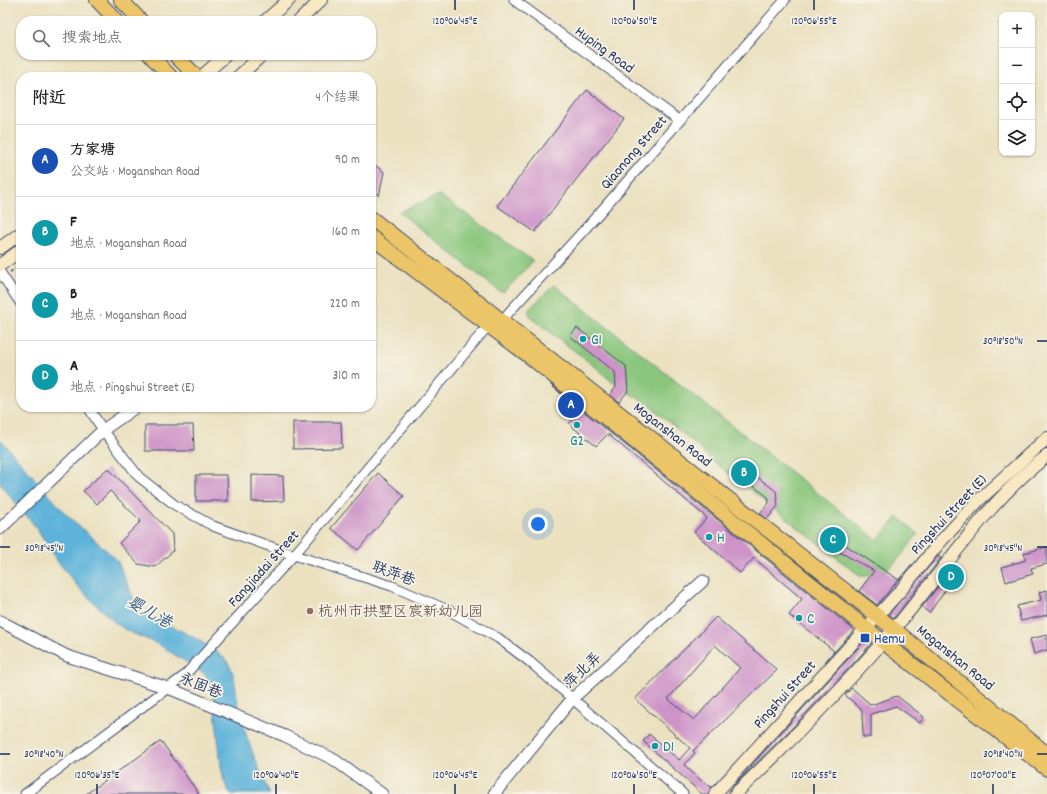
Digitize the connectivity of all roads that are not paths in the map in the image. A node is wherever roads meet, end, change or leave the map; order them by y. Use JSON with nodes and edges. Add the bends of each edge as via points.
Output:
{"nodes":[{"id":1,"x":97,"y":0,"type":"edge"},
{"id":2,"x":121,"y":0,"type":"edge"},
{"id":3,"x":289,"y":0,"type":"edge"},
{"id":4,"x":321,"y":0,"type":"edge"},
{"id":5,"x":514,"y":0,"type":"edge"},
{"id":6,"x":785,"y":0,"type":"edge"},
{"id":7,"x":111,"y":16,"type":"edge"},
{"id":8,"x":136,"y":16,"type":"edge"},
{"id":9,"x":271,"y":16,"type":"edge"},
{"id":10,"x":304,"y":16,"type":"edge"},
{"id":11,"x":155,"y":60,"type":"edge"},
{"id":12,"x":180,"y":60,"type":"edge"},
{"id":13,"x":220,"y":60,"type":"edge"},
{"id":14,"x":257,"y":60,"type":"edge"},
{"id":15,"x":166,"y":72,"type":"edge"},
{"id":16,"x":192,"y":72,"type":"edge"},
{"id":17,"x":207,"y":72,"type":"edge"},
{"id":18,"x":243,"y":72,"type":"edge"},
{"id":19,"x":679,"y":120,"type":"junction"},
{"id":20,"x":376,"y":222,"type":"edge"},
{"id":21,"x":16,"y":237,"type":"edge"},
{"id":22,"x":0,"y":248,"type":"edge"},
{"id":23,"x":378,"y":248,"type":"edge"},
{"id":24,"x":16,"y":254,"type":"edge"},
{"id":25,"x":0,"y":265,"type":"edge"},
{"id":26,"x":0,"y":272,"type":"edge"},
{"id":27,"x":16,"y":296,"type":"edge"},
{"id":28,"x":501,"y":320,"type":"junction"},
{"id":29,"x":488,"y":326,"type":"junction"},
{"id":30,"x":91,"y":412,"type":"edge"},
{"id":31,"x":129,"y":412,"type":"edge"},
{"id":32,"x":103,"y":430,"type":"junction"},
{"id":33,"x":1047,"y":438,"type":"edge"},
{"id":34,"x":1047,"y":456,"type":"edge"},
{"id":35,"x":0,"y":529,"type":"edge"},
{"id":36,"x":294,"y":555,"type":"junction"},
{"id":37,"x":703,"y":581,"type":"dead end"},
{"id":38,"x":877,"y":616,"type":"junction"},
{"id":39,"x":0,"y":621,"type":"edge"},
{"id":40,"x":866,"y":628,"type":"junction"},
{"id":41,"x":894,"y":629,"type":"junction"},
{"id":42,"x":883,"y":642,"type":"junction"},
{"id":43,"x":168,"y":688,"type":"junction"},
{"id":44,"x":573,"y":698,"type":"junction"},
{"id":45,"x":1047,"y":754,"type":"edge"},
{"id":46,"x":1047,"y":769,"type":"edge"},
{"id":47,"x":25,"y":794,"type":"edge"},
{"id":48,"x":382,"y":794,"type":"edge"},
{"id":49,"x":494,"y":794,"type":"edge"},
{"id":50,"x":683,"y":794,"type":"edge"},
{"id":51,"x":715,"y":794,"type":"edge"},
{"id":52,"x":736,"y":794,"type":"edge"}],
"edges":[{"from":1,"to":7,"type":"main road"},
{"from":2,"to":8,"type":"main road"},
{"from":3,"to":9,"type":"main road"},
{"from":4,"to":10,"type":"main road"},
{"from":5,"to":19,"type":"street","name":"Huping Road"},
{"from":6,"to":19,"type":"street","name":"Qiaonong Street"},
{"from":11,"to":15,"type":"main road"},
{"from":12,"to":16,"type":"main road"},
{"from":13,"to":17,"type":"main road"},
{"from":14,"to":18,"type":"main road"},
{"from":19,"to":28,"type":"street","name":"Qiaonong Street","via":[[594,220]]},
{"from":20,"to":28,"type":"main road","name":"Moganshan Road"},
{"from":21,"to":22,"type":"main road"},
{"from":23,"to":29,"type":"main road","name":"Moganshan Road"},
{"from":24,"to":25,"type":"main road"},
{"from":26,"to":27,"type":"street"},
{"from":28,"to":38,"type":"main road","name":"Moganshan Road"},
{"from":29,"to":36,"type":"street","name":"Fangjiadai Street"},
{"from":29,"to":40,"type":"main road","name":"Moganshan Road","via":[[529,356]]},
{"from":30,"to":32,"type":"street","name":"联萍巷"},
{"from":31,"to":32,"type":"street"},
{"from":32,"to":35,"type":"street"},
{"from":32,"to":36,"type":"street","name":"联萍巷","via":[[139,477],[175,505],[213,526]]},
{"from":33,"to":38,"type":"main road","name":"Pingshui Street (E)","via":[[979,500]]},
{"from":34,"to":41,"type":"main road","name":"Pingshui Street (E)","via":[[1007,492],[973,530]]},
{"from":36,"to":43,"type":"street","name":"Fangjiadai Street","via":[[184,676]]},
{"from":36,"to":44,"type":"street","name":"联萍巷","via":[[392,586],[450,611],[498,638]]},
{"from":37,"to":44,"type":"street","name":"萍北弄"},
{"from":38,"to":40,"type":"main road","name":"Pingshui Street"},
{"from":38,"to":41,"type":"main road","name":"Moganshan Road"},
{"from":39,"to":43,"type":"street","name":"永固巷","via":[[67,656]]},
{"from":40,"to":42,"type":"main road","name":"Moganshan Road"},
{"from":40,"to":51,"type":"main road","name":"Pingshui Street"},
{"from":41,"to":42,"type":"main road"},
{"from":41,"to":45,"type":"main road","name":"Moganshan Road"},
{"from":42,"to":46,"type":"main road","name":"Moganshan Road"},
{"from":42,"to":52,"type":"main road","via":[[790,742]]},
{"from":43,"to":47,"type":"street","name":"Fangjiadai Street"},
{"from":43,"to":48,"type":"street","name":"永固巷","via":[[285,736],[333,759]]},
{"from":44,"to":49,"type":"street","name":"萍北弄"},
{"from":44,"to":50,"type":"street","name":"联萍巷"}]}
